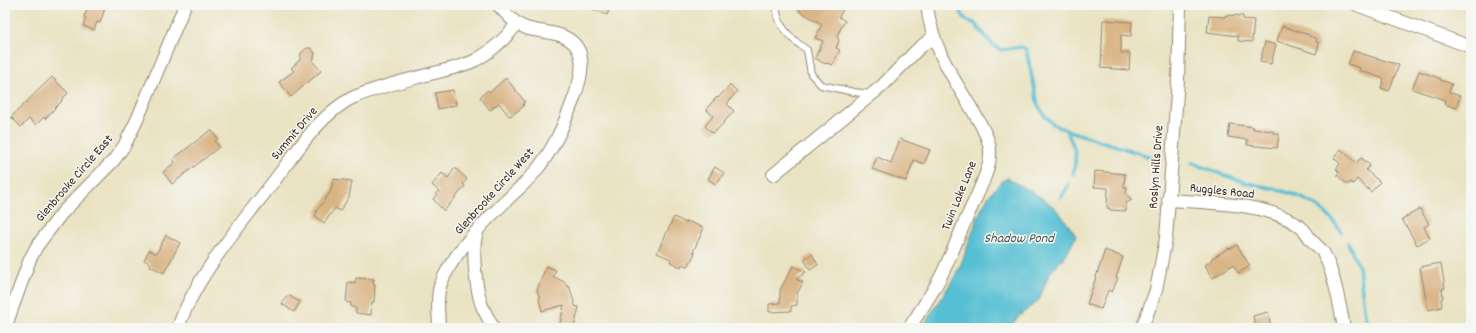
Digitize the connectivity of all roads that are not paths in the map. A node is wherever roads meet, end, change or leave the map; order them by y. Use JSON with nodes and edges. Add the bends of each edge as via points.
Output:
{"nodes":[{"id":1,"x":185,"y":5,"type":"edge"},
{"id":2,"x":498,"y":5,"type":"edge"},
{"id":3,"x":778,"y":5,"type":"edge"},
{"id":4,"x":927,"y":5,"type":"edge"},
{"id":5,"x":1180,"y":5,"type":"edge"},
{"id":6,"x":1357,"y":5,"type":"edge"},
{"id":7,"x":517,"y":24,"type":"junction"},
{"id":8,"x":933,"y":37,"type":"junction"},
{"id":9,"x":1471,"y":46,"type":"edge"},
{"id":10,"x":872,"y":94,"type":"junction"},
{"id":11,"x":773,"y":175,"type":"dead end"},
{"id":12,"x":1168,"y":200,"type":"junction"},
{"id":13,"x":478,"y":230,"type":"junction"},
{"id":14,"x":5,"y":328,"type":"edge"},
{"id":15,"x":178,"y":328,"type":"edge"},
{"id":16,"x":440,"y":328,"type":"edge"},
{"id":17,"x":494,"y":328,"type":"edge"},
{"id":18,"x":909,"y":328,"type":"edge"},
{"id":19,"x":1142,"y":328,"type":"edge"},
{"id":20,"x":1344,"y":328,"type":"edge"}],
"edges":[{"from":1,"to":14,"type":"street","name":"Glenbrooke Circle East","via":[[124,146],[114,160],[62,213],[37,246]]},
{"from":2,"to":7,"type":"street","name":"Glenbrooke Circle West"},
{"from":3,"to":10,"type":"lane","via":[[783,29],[807,50],[811,74],[821,85]]},
{"from":4,"to":8,"type":"street","name":"Twin Lake Lane"},
{"from":5,"to":12,"type":"street","name":"Roslyn Hills Drive","via":[[1178,80]]},
{"from":6,"to":9,"type":"street"},
{"from":7,"to":13,"type":"street","name":"Glenbrooke Circle West","via":[[568,39],[579,52],[581,74],[565,122],[546,159]]},
{"from":7,"to":15,"type":"street","name":"Summit Drive","via":[[507,36],[476,60],[367,92],[350,99],[322,121],[211,264],[190,300]]},
{"from":8,"to":10,"type":"street"},
{"from":8,"to":18,"type":"street","name":"Twin Lake Lane","via":[[949,73],[980,124],[991,156],[976,198],[940,278]]},
{"from":10,"to":11,"type":"street"},
{"from":12,"to":19,"type":"street","name":"Roslyn Hills Drive","via":[[1161,268]]},
{"from":12,"to":20,"type":"street","name":"Ruggles Road","via":[[1240,206],[1285,218],[1304,230],[1322,251],[1328,265],[1338,296]]},
{"from":13,"to":16,"type":"street","name":"Glenbrooke Circle West","via":[[457,255],[440,287]]},
{"from":13,"to":17,"type":"street","via":[[474,240],[478,292],[482,306]]}]}
